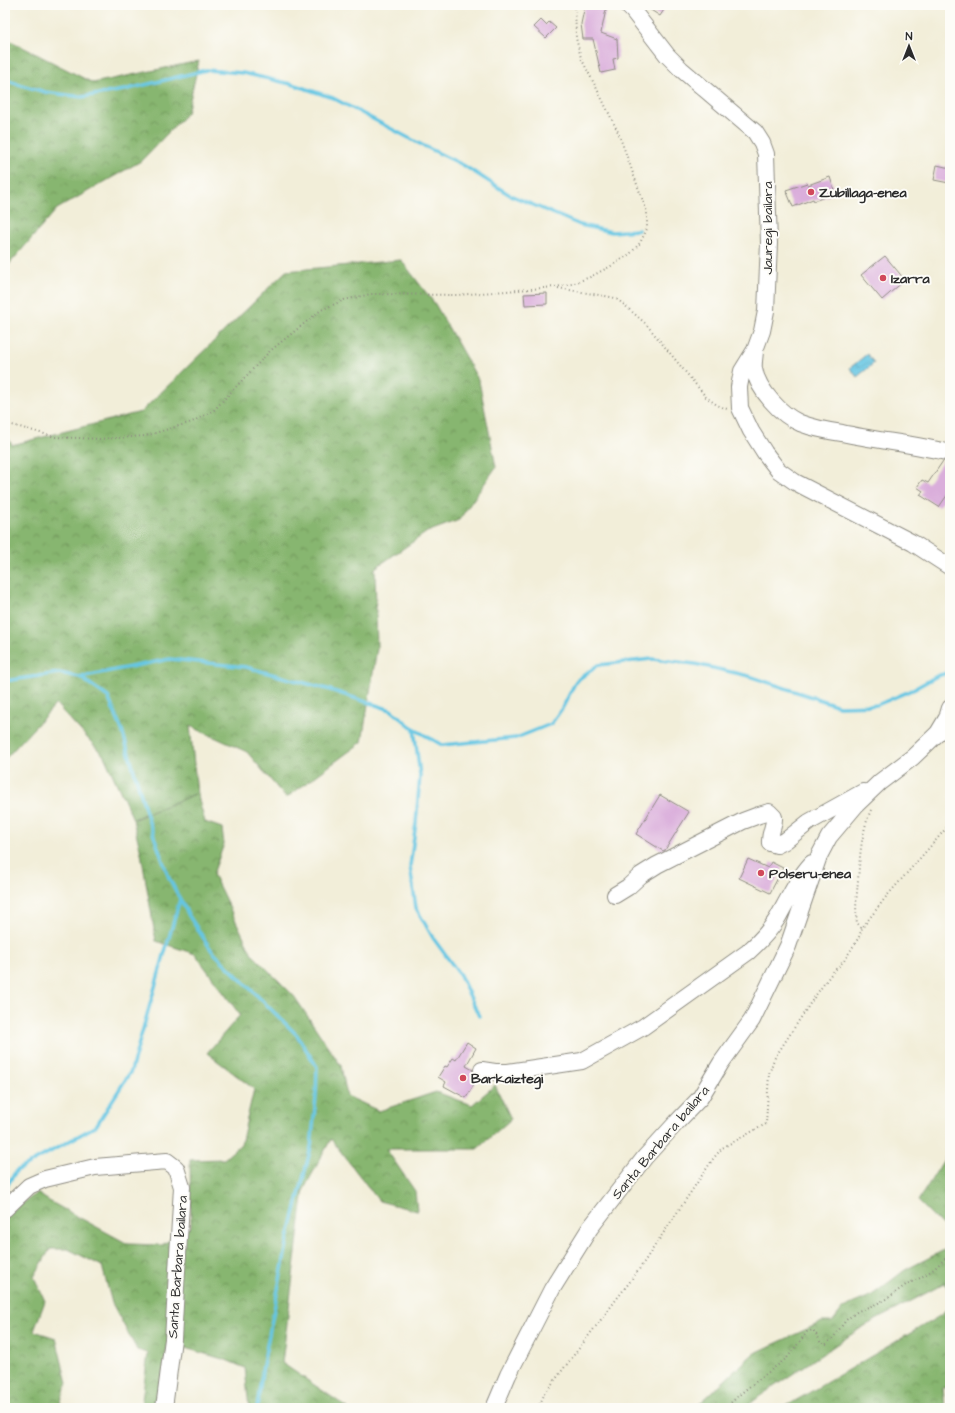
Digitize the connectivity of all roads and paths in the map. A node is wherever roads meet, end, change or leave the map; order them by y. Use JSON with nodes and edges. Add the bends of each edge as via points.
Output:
{"nodes":[{"id":1,"x":575,"y":5,"type":"edge"},
{"id":2,"x":627,"y":5,"type":"edge"},
{"id":3,"x":555,"y":288,"type":"junction"},
{"id":4,"x":755,"y":350,"type":"junction"},
{"id":5,"x":741,"y":411,"type":"junction"},
{"id":6,"x":5,"y":423,"type":"edge"},
{"id":7,"x":950,"y":453,"type":"edge"},
{"id":8,"x":950,"y":567,"type":"edge"},
{"id":9,"x":950,"y":708,"type":"edge"},
{"id":10,"x":880,"y":782,"type":"junction"},
{"id":11,"x":873,"y":805,"type":"dead end"},
{"id":12,"x":950,"y":824,"type":"edge"},
{"id":13,"x":818,"y":856,"type":"junction"},
{"id":14,"x":615,"y":895,"type":"dead end"},
{"id":15,"x":862,"y":928,"type":"junction"},
{"id":16,"x":482,"y":1070,"type":"dead end"},
{"id":17,"x":5,"y":1209,"type":"edge"},
{"id":18,"x":950,"y":1254,"type":"edge"},
{"id":19,"x":164,"y":1408,"type":"edge"},
{"id":20,"x":494,"y":1408,"type":"edge"},
{"id":21,"x":538,"y":1408,"type":"edge"},
{"id":22,"x":725,"y":1408,"type":"edge"}],
"edges":[{"from":1,"to":3,"type":"path","via":[[576,38],[581,58],[618,132],[647,212],[647,229],[640,243],[630,254],[572,284]]},
{"from":2,"to":4,"type":"street","name":"Jauregi bailara","via":[[667,54],[755,132],[762,143],[766,154],[768,229],[766,312]]},
{"from":3,"to":5,"type":"path","via":[[615,298],[646,324],[706,397],[724,408]]},
{"from":3,"to":6,"type":"path","via":[[457,295],[371,294],[344,300],[321,310],[270,350],[214,410],[192,422],[145,436],[101,439],[55,436]]},
{"from":4,"to":5,"type":"street","name":"Jauregi bailara","via":[[742,371],[739,387]]},
{"from":4,"to":7,"type":"street","via":[[754,368],[758,382],[777,407],[799,422],[819,429]]},
{"from":5,"to":8,"type":"street","name":"Jauregi bailara","via":[[751,431],[778,470],[795,482],[913,543]]},
{"from":9,"to":10,"type":"street","name":"Santa Barbara bailara","via":[[938,733]]},
{"from":10,"to":13,"type":"street","name":"Santa Barbara bailara","via":[[829,837]]},
{"from":10,"to":14,"type":"street","via":[[809,822],[777,846],[770,843],[769,835],[774,817],[769,812],[759,814],[657,865]]},
{"from":11,"to":15,"type":"path","via":[[863,831],[861,845],[856,923]]},
{"from":12,"to":15,"type":"path"},
{"from":13,"to":16,"type":"street","via":[[807,868],[762,939],[748,952],[643,1027],[582,1061],[508,1072]]},
{"from":13,"to":20,"type":"street","name":"Santa Barbara bailara","via":[[788,946],[752,1020],[700,1098],[645,1157],[590,1228],[552,1289]]},
{"from":15,"to":21,"type":"path","via":[[844,961],[817,994],[774,1059],[768,1074],[766,1124],[722,1148],[638,1271],[545,1393]]},
{"from":17,"to":19,"type":"street","name":"Santa Barbara bailara","via":[[29,1186],[45,1179],[95,1167],[167,1161],[176,1168],[182,1186],[173,1339]]},
{"from":18,"to":22,"type":"path","via":[[934,1269],[888,1298],[858,1311],[846,1320],[826,1344],[821,1344],[813,1330],[807,1332],[787,1358]]}]}
